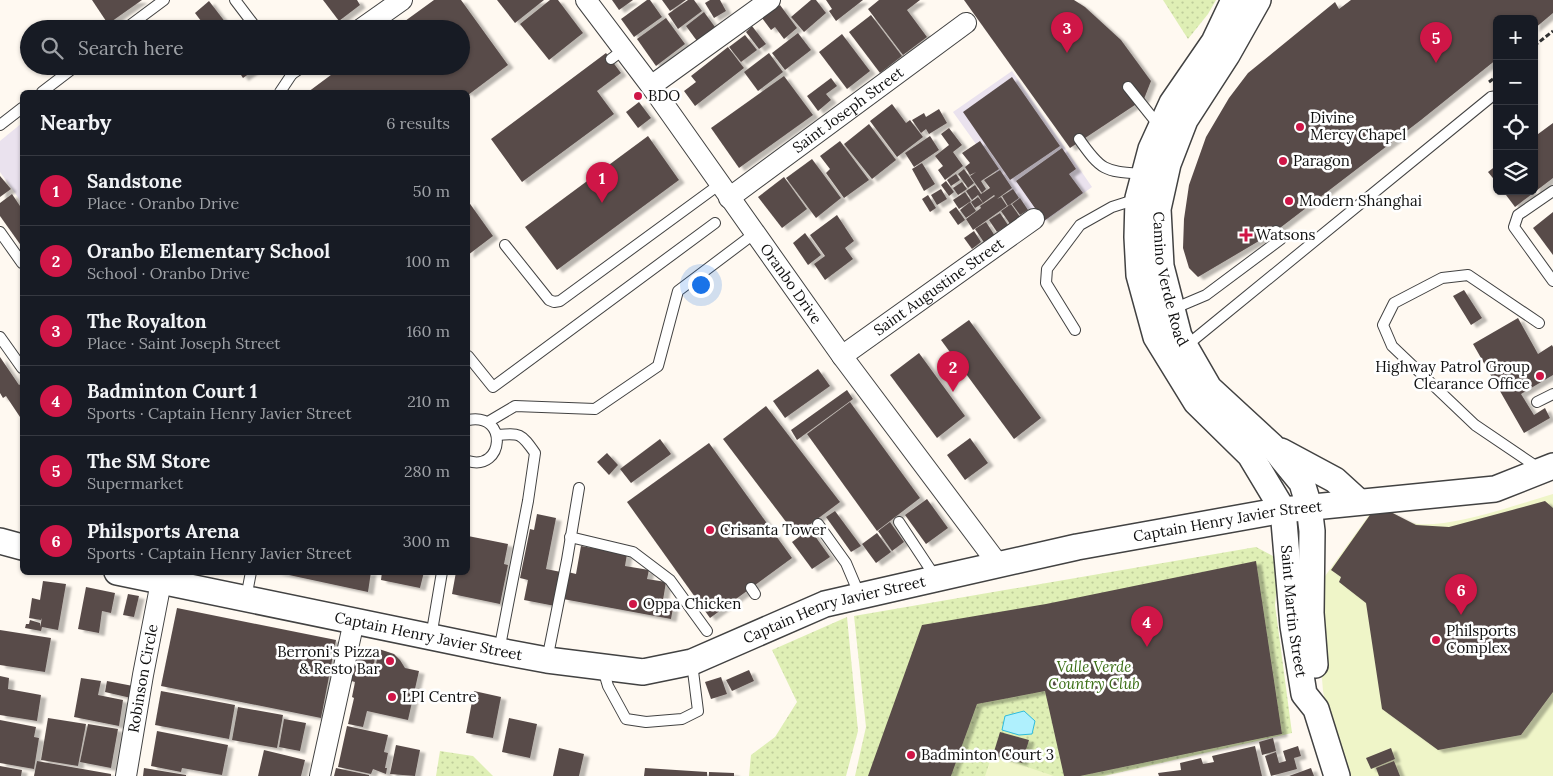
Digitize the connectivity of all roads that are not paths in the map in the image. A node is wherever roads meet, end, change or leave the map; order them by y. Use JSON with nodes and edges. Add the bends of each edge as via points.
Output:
{"nodes":[{"id":1,"x":164,"y":0,"type":"edge"},
{"id":2,"x":235,"y":0,"type":"edge"},
{"id":3,"x":402,"y":0,"type":"edge"},
{"id":4,"x":586,"y":0,"type":"edge"},
{"id":5,"x":770,"y":0,"type":"edge"},
{"id":6,"x":1234,"y":0,"type":"edge"},
{"id":7,"x":1258,"y":0,"type":"edge"},
{"id":8,"x":137,"y":20,"type":"edge"},
{"id":9,"x":250,"y":20,"type":"edge"},
{"id":10,"x":374,"y":20,"type":"edge"},
{"id":11,"x":966,"y":23,"type":"dead end"},
{"id":12,"x":64,"y":75,"type":"edge"},
{"id":13,"x":287,"y":75,"type":"edge"},
{"id":14,"x":651,"y":86,"type":"junction"},
{"id":15,"x":1128,"y":87,"type":"dead end"},
{"id":16,"x":45,"y":90,"type":"edge"},
{"id":17,"x":281,"y":90,"type":"edge"},
{"id":18,"x":1493,"y":97,"type":"edge"},
{"id":19,"x":20,"y":110,"type":"edge"},
{"id":20,"x":0,"y":125,"type":"edge"},
{"id":21,"x":1161,"y":128,"type":"junction"},
{"id":22,"x":1079,"y":139,"type":"dead end"},
{"id":23,"x":1151,"y":190,"type":"junction"},
{"id":24,"x":724,"y":191,"type":"junction"},
{"id":25,"x":1553,"y":191,"type":"edge"},
{"id":26,"x":1034,"y":219,"type":"dead end"},
{"id":27,"x":715,"y":223,"type":"dead end"},
{"id":28,"x":1276,"y":231,"type":"dead end"},
{"id":29,"x":0,"y":232,"type":"edge"},
{"id":30,"x":755,"y":233,"type":"junction"},
{"id":31,"x":505,"y":245,"type":"dead end"},
{"id":32,"x":20,"y":260,"type":"edge"},
{"id":33,"x":1553,"y":281,"type":"edge"},
{"id":34,"x":1162,"y":314,"type":"junction"},
{"id":35,"x":1539,"y":323,"type":"dead end"},
{"id":36,"x":1075,"y":330,"type":"dead end"},
{"id":37,"x":0,"y":337,"type":"edge"},
{"id":38,"x":1185,"y":346,"type":"junction"},
{"id":39,"x":842,"y":356,"type":"junction"},
{"id":40,"x":470,"y":358,"type":"edge"},
{"id":41,"x":20,"y":365,"type":"edge"},
{"id":42,"x":1553,"y":394,"type":"edge"},
{"id":43,"x":1537,"y":402,"type":"dead end"},
{"id":44,"x":470,"y":420,"type":"edge"},
{"id":45,"x":488,"y":422,"type":"junction"},
{"id":46,"x":497,"y":435,"type":"junction"},
{"id":47,"x":1272,"y":446,"type":"junction"},
{"id":48,"x":470,"y":464,"type":"edge"},
{"id":49,"x":1548,"y":469,"type":"edge"},
{"id":50,"x":579,"y":488,"type":"dead end"},
{"id":51,"x":1358,"y":501,"type":"junction"},
{"id":52,"x":1309,"y":506,"type":"junction"},
{"id":53,"x":1283,"y":510,"type":"junction"},
{"id":54,"x":899,"y":522,"type":"dead end"},
{"id":55,"x":818,"y":524,"type":"dead end"},
{"id":56,"x":570,"y":537,"type":"junction"},
{"id":57,"x":0,"y":541,"type":"edge"},
{"id":58,"x":20,"y":547,"type":"edge"},
{"id":59,"x":998,"y":564,"type":"junction"},
{"id":60,"x":131,"y":575,"type":"edge"},
{"id":61,"x":251,"y":575,"type":"edge"},
{"id":62,"x":441,"y":575,"type":"edge"},
{"id":63,"x":936,"y":578,"type":"junction"},
{"id":64,"x":161,"y":582,"type":"junction"},
{"id":65,"x":860,"y":596,"type":"junction"},
{"id":66,"x":246,"y":599,"type":"junction"},
{"id":67,"x":354,"y":620,"type":"junction"},
{"id":68,"x":707,"y":630,"type":"dead end"},
{"id":69,"x":431,"y":637,"type":"junction"},
{"id":70,"x":498,"y":651,"type":"junction"},
{"id":71,"x":547,"y":660,"type":"junction"},
{"id":72,"x":692,"y":662,"type":"junction"},
{"id":73,"x":602,"y":668,"type":"junction"},
{"id":74,"x":1316,"y":709,"type":"junction"},
{"id":75,"x":126,"y":776,"type":"edge"},
{"id":76,"x":320,"y":776,"type":"edge"},
{"id":77,"x":1337,"y":776,"type":"edge"}],
"edges":[{"from":1,"to":8,"type":"lane"},
{"from":2,"to":9,"type":"lane"},
{"from":3,"to":10,"type":"street"},
{"from":4,"to":14,"type":"street","name":"Oranbo Drive","via":[[617,55]]},
{"from":5,"to":14,"type":"street"},
{"from":6,"to":21,"type":"street","name":"Camino Verde Road","via":[[1214,42],[1172,103]]},
{"from":7,"to":23,"type":"street","name":"Camino Verde Road","via":[[1186,120],[1168,164]]},
{"from":11,"to":24,"type":"street","name":"Saint Joseph Street"},
{"from":12,"to":16,"type":"lane"},
{"from":13,"to":17,"type":"lane"},
{"from":14,"to":24,"type":"street","name":"Oranbo Drive"},
{"from":15,"to":21,"type":"lane"},
{"from":18,"to":38,"type":"lane"},
{"from":19,"to":20,"type":"lane"},
{"from":21,"to":23,"type":"street","name":"Camino Verde Road","via":[[1151,150]]},
{"from":22,"to":23,"type":"lane","via":[[1096,162]]},
{"from":23,"to":34,"type":"street","name":"Camino Verde Road","via":[[1158,209]]},
{"from":23,"to":36,"type":"lane","via":[[1080,226],[1047,269],[1046,283]]},
{"from":24,"to":30,"type":"street","name":"Oranbo Drive"},
{"from":24,"to":31,"type":"lane","via":[[560,301],[549,300]]},
{"from":25,"to":33,"type":"lane","via":[[1518,215],[1514,227]]},
{"from":26,"to":39,"type":"street","name":"Saint Augustine Street"},
{"from":27,"to":40,"type":"lane","via":[[493,387]]},
{"from":28,"to":34,"type":"lane","via":[[1281,239],[1206,295]]},
{"from":29,"to":32,"type":"lane"},
{"from":30,"to":39,"type":"street","name":"Oranbo Drive"},
{"from":30,"to":45,"type":"lane","via":[[678,291],[658,366],[594,409],[515,406]]},
{"from":34,"to":38,"type":"street","name":"Camino Verde Road"},
{"from":34,"to":53,"type":"street","name":"Camino Verde Road","via":[[1156,337],[1196,402],[1250,455]]},
{"from":35,"to":49,"type":"lane","via":[[1468,275],[1442,278],[1394,303],[1383,324],[1392,346],[1475,425]]},
{"from":37,"to":41,"type":"lane"},
{"from":38,"to":47,"type":"street","name":"Camino Verde Road","via":[[1209,388]]},
{"from":39,"to":59,"type":"street","name":"Oranbo Drive"},
{"from":42,"to":43,"type":"lane"},
{"from":44,"to":45,"type":"lane"},
{"from":45,"to":46,"type":"lane"},
{"from":46,"to":48,"type":"lane","via":[[498,442],[491,456],[485,461]]},
{"from":46,"to":70,"type":"lane","via":[[515,434],[525,438],[535,452]]},
{"from":47,"to":51,"type":"street","via":[[1335,480]]},
{"from":47,"to":52,"type":"street","name":"Camino Verde Road","via":[[1302,483]]},
{"from":49,"to":51,"type":"street","name":"Captain Henry Javier Street","via":[[1495,489]]},
{"from":50,"to":56,"type":"lane"},
{"from":51,"to":52,"type":"street","name":"Captain Henry Javier Street"},
{"from":52,"to":53,"type":"street","name":"Captain Henry Javier Street"},
{"from":52,"to":74,"type":"street","name":"Saint Martin Street","via":[[1312,639],[1320,693]]},
{"from":53,"to":59,"type":"street","name":"Captain Henry Javier Street"},
{"from":53,"to":74,"type":"street","name":"Saint Martin Street","via":[[1293,626],[1304,694]]},
{"from":54,"to":63,"type":"lane"},
{"from":55,"to":65,"type":"lane","via":[[846,563]]},
{"from":56,"to":68,"type":"lane","via":[[633,552],[670,580]]},
{"from":56,"to":71,"type":"lane"},
{"from":57,"to":58,"type":"street"},
{"from":59,"to":63,"type":"street","name":"Captain Henry Javier Street"},
{"from":60,"to":64,"type":"street","name":"Captain Henry Javier Street"},
{"from":61,"to":66,"type":"lane"},
{"from":62,"to":69,"type":"lane"},
{"from":63,"to":65,"type":"street","name":"Captain Henry Javier Street"},
{"from":64,"to":66,"type":"street","name":"Captain Henry Javier Street"},
{"from":64,"to":75,"type":"street","name":"Robinson Circle"},
{"from":65,"to":72,"type":"street","name":"Captain Henry Javier Street","via":[[824,604]]},
{"from":66,"to":67,"type":"street","name":"Captain Henry Javier Street"},
{"from":67,"to":69,"type":"street","name":"Captain Henry Javier Street"},
{"from":67,"to":76,"type":"street"},
{"from":69,"to":70,"type":"street","name":"Captain Henry Javier Street"},
{"from":70,"to":71,"type":"street","name":"Captain Henry Javier Street"},
{"from":71,"to":73,"type":"street","name":"Captain Henry Javier Street"},
{"from":72,"to":73,"type":"street","name":"Captain Henry Javier Street","via":[[643,672]]},
{"from":72,"to":73,"type":"lane","via":[[698,711],[682,718],[646,722],[626,719]]},
{"from":74,"to":77,"type":"street","name":"Saint Martin Street"}]}
